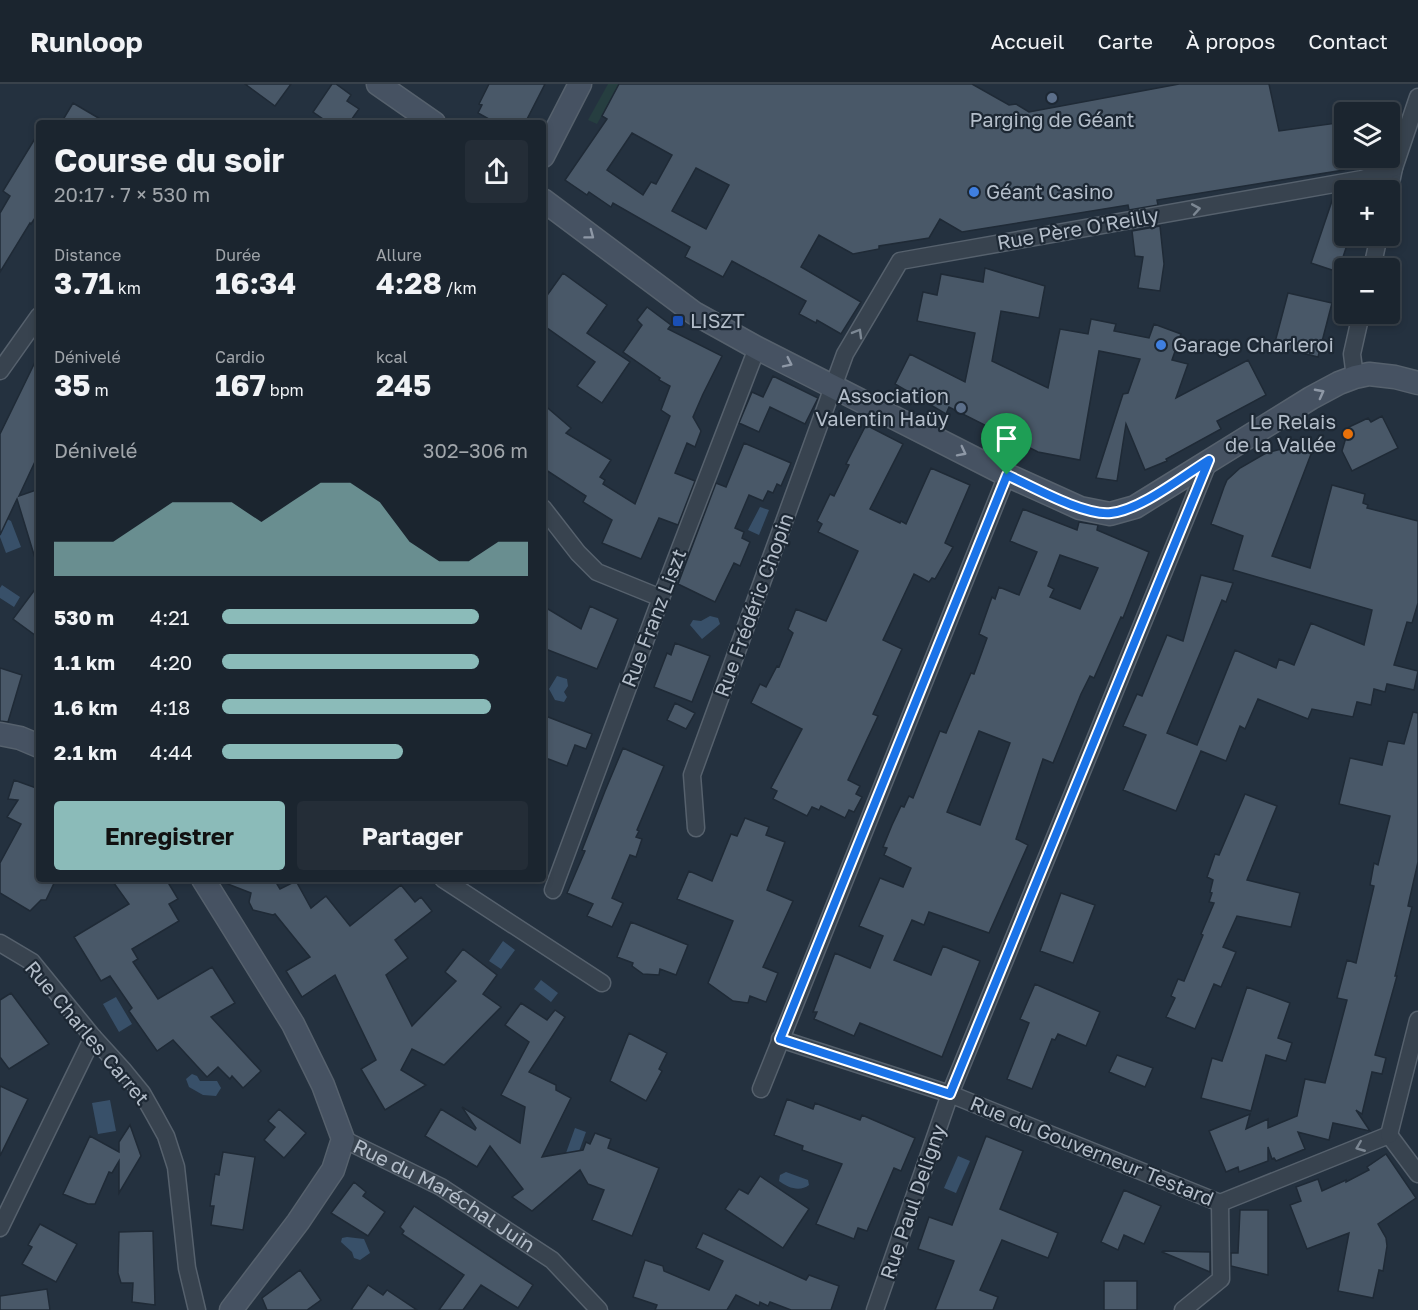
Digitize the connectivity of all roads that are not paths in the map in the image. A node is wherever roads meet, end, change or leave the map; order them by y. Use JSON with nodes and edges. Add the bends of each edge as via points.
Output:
{"nodes":[{"id":1,"x":378,"y":84,"type":"edge"},
{"id":2,"x":580,"y":84,"type":"edge"},
{"id":3,"x":1418,"y":97,"type":"edge"},
{"id":4,"x":430,"y":120,"type":"edge"},
{"id":5,"x":546,"y":150,"type":"edge"},
{"id":6,"x":1400,"y":150,"type":"edge"},
{"id":7,"x":1394,"y":168,"type":"joint"},
{"id":8,"x":1392,"y":180,"type":"edge"},
{"id":9,"x":546,"y":202,"type":"edge"},
{"id":10,"x":36,"y":320,"type":"edge"},
{"id":11,"x":1359,"y":324,"type":"edge"},
{"id":12,"x":757,"y":348,"type":"junction"},
{"id":13,"x":0,"y":370,"type":"edge"},
{"id":14,"x":1355,"y":377,"type":"junction"},
{"id":15,"x":1418,"y":383,"type":"edge"},
{"id":16,"x":833,"y":386,"type":"junction"},
{"id":17,"x":1209,"y":460,"type":"junction"},
{"id":18,"x":1007,"y":475,"type":"junction"},
{"id":19,"x":546,"y":512,"type":"edge"},
{"id":20,"x":661,"y":598,"type":"junction"},
{"id":21,"x":0,"y":734,"type":"edge"},
{"id":22,"x":36,"y":745,"type":"edge"},
{"id":23,"x":696,"y":828,"type":"dead end"},
{"id":24,"x":205,"y":882,"type":"edge"},
{"id":25,"x":449,"y":882,"type":"edge"},
{"id":26,"x":553,"y":890,"type":"dead end"},
{"id":27,"x":0,"y":943,"type":"edge"},
{"id":28,"x":602,"y":982,"type":"dead end"},
{"id":29,"x":1418,"y":1020,"type":"edge"},
{"id":30,"x":93,"y":1037,"type":"junction"},
{"id":31,"x":780,"y":1039,"type":"junction"},
{"id":32,"x":761,"y":1089,"type":"dead end"},
{"id":33,"x":950,"y":1094,"type":"junction"},
{"id":34,"x":1389,"y":1135,"type":"junction"},
{"id":35,"x":343,"y":1138,"type":"junction"},
{"id":36,"x":1418,"y":1174,"type":"edge"},
{"id":37,"x":1220,"y":1203,"type":"junction"},
{"id":38,"x":0,"y":1228,"type":"edge"},
{"id":39,"x":197,"y":1310,"type":"edge"},
{"id":40,"x":231,"y":1310,"type":"edge"},
{"id":41,"x":599,"y":1310,"type":"edge"},
{"id":42,"x":875,"y":1310,"type":"edge"},
{"id":43,"x":1184,"y":1310,"type":"edge"}],
"edges":[{"from":1,"to":4,"type":"street"},
{"from":2,"to":5,"type":"street"},
{"from":3,"to":6,"type":"street"},
{"from":7,"to":8,"type":"street"},
{"from":16,"to":7,"type":"street","name":"Rue Père O'Reilly","one_way":true,"via":[[846,354],[900,261],[1362,179]]},
{"from":9,"to":12,"type":"street","one_way":true,"via":[[694,313]]},
{"from":10,"to":13,"type":"street"},
{"from":11,"to":14,"type":"street","via":[[1352,354]]},
{"from":12,"to":16,"type":"street","one_way":true},
{"from":12,"to":20,"type":"street","name":"Rue Franz Liszt"},
{"from":14,"to":15,"type":"street","via":[[1378,375]]},
{"from":17,"to":14,"type":"street","one_way":true,"via":[[1311,398]]},
{"from":16,"to":18,"type":"street","one_way":true},
{"from":16,"to":23,"type":"street","name":"Rue Frédéric Chopin","via":[[692,776]]},
{"from":17,"to":18,"type":"street","via":[[1135,507],[1110,514],[1080,508]]},
{"from":17,"to":33,"type":"street","name":"Rue Paul Deligny"},
{"from":18,"to":31,"type":"street"},
{"from":19,"to":20,"type":"street","via":[[597,572]]},
{"from":20,"to":26,"type":"street","name":"Rue Franz Liszt"},
{"from":21,"to":22,"type":"street"},
{"from":24,"to":35,"type":"street","name":"Rue du Maréchal Juin","via":[[293,1024],[323,1084]]},
{"from":25,"to":28,"type":"street"},
{"from":27,"to":30,"type":"street","name":"Rue Charles Carret","via":[[32,963]]},
{"from":29,"to":34,"type":"street"},
{"from":30,"to":38,"type":"street"},
{"from":30,"to":39,"type":"street","name":"Rue Charles Carret","via":[[142,1093],[166,1136],[176,1167],[187,1268]]},
{"from":31,"to":32,"type":"street"},
{"from":31,"to":33,"type":"street","name":"Rue du Gouverneur Testard"},
{"from":33,"to":37,"type":"street","name":"Rue du Gouverneur Testard"},
{"from":33,"to":42,"type":"street","name":"Rue Paul Deligny"},
{"from":34,"to":36,"type":"street"},
{"from":34,"to":37,"type":"street","name":"Rue du Gouverneur Testard","one_way":true},
{"from":35,"to":40,"type":"street","via":[[333,1170]]},
{"from":35,"to":41,"type":"street","name":"Rue du Maréchal Juin","via":[[441,1187],[552,1260]]},
{"from":37,"to":43,"type":"street","via":[[1221,1279]]}]}
